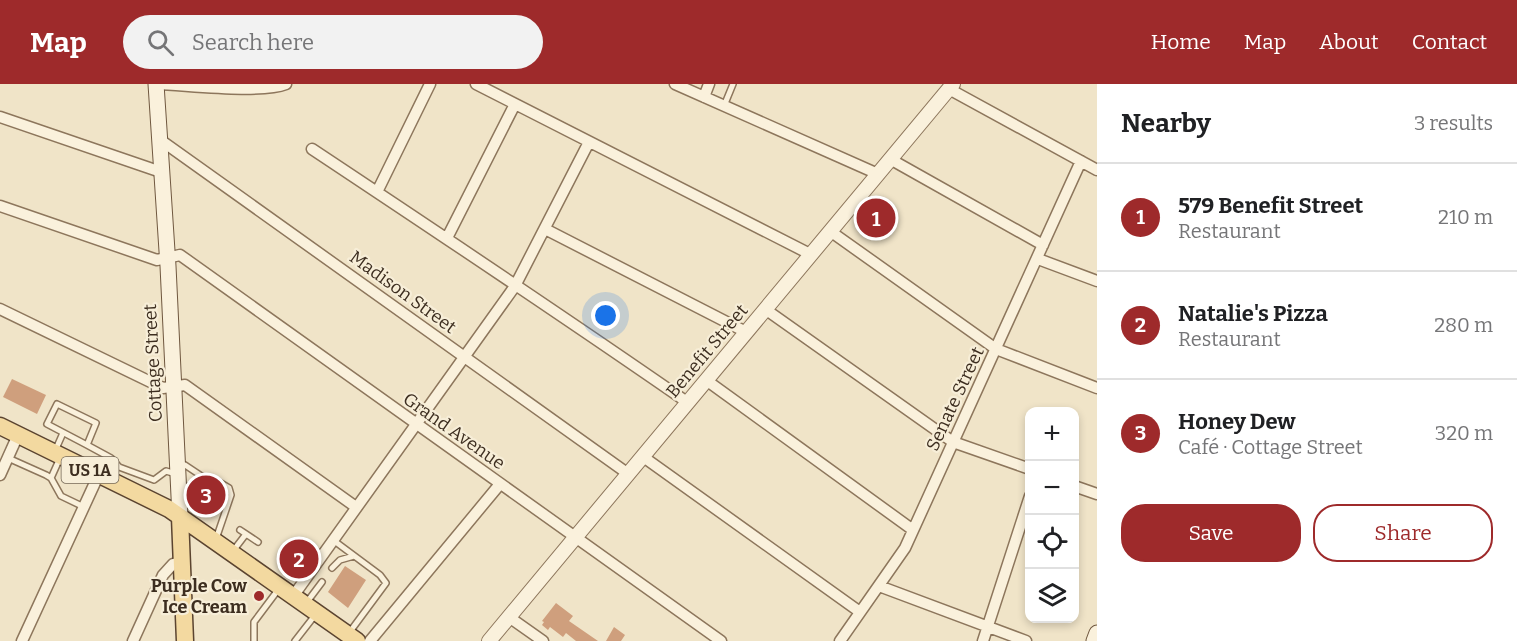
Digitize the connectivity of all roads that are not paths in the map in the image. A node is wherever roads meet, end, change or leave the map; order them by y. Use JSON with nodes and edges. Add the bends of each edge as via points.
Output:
{"nodes":[{"id":1,"x":157,"y":84,"type":"edge"},
{"id":2,"x":286,"y":84,"type":"edge"},
{"id":3,"x":430,"y":84,"type":"edge"},
{"id":4,"x":476,"y":84,"type":"edge"},
{"id":5,"x":675,"y":84,"type":"edge"},
{"id":6,"x":709,"y":84,"type":"edge"},
{"id":7,"x":734,"y":84,"type":"edge"},
{"id":8,"x":951,"y":87,"type":"edge"},
{"id":9,"x":704,"y":97,"type":"junction"},
{"id":10,"x":515,"y":104,"type":"junction"},
{"id":11,"x":724,"y":106,"type":"junction"},
{"id":12,"x":0,"y":117,"type":"edge"},
{"id":13,"x":159,"y":139,"type":"junction"},
{"id":14,"x":589,"y":142,"type":"junction"},
{"id":15,"x":312,"y":149,"type":"dead end"},
{"id":16,"x":890,"y":159,"type":"junction"},
{"id":17,"x":1081,"y":161,"type":"junction"},
{"id":18,"x":1097,"y":170,"type":"edge"},
{"id":19,"x":161,"y":172,"type":"junction"},
{"id":20,"x":878,"y":174,"type":"junction"},
{"id":21,"x":377,"y":192,"type":"junction"},
{"id":22,"x":0,"y":206,"type":"edge"},
{"id":23,"x":545,"y":229,"type":"junction"},
{"id":24,"x":830,"y":231,"type":"junction"},
{"id":25,"x":447,"y":238,"type":"junction"},
{"id":26,"x":1043,"y":245,"type":"junction"},
{"id":27,"x":810,"y":254,"type":"junction"},
{"id":28,"x":167,"y":257,"type":"junction"},
{"id":29,"x":1038,"y":259,"type":"junction"},
{"id":30,"x":1097,"y":281,"type":"edge"},
{"id":31,"x":514,"y":286,"type":"junction"},
{"id":32,"x":0,"y":309,"type":"edge"},
{"id":33,"x":765,"y":309,"type":"junction"},
{"id":34,"x":746,"y":332,"type":"junction"},
{"id":35,"x":996,"y":349,"type":"junction"},
{"id":36,"x":464,"y":356,"type":"junction"},
{"id":37,"x":706,"y":380,"type":"junction"},
{"id":38,"x":173,"y":387,"type":"junction"},
{"id":39,"x":1097,"y":388,"type":"edge"},
{"id":40,"x":687,"y":402,"type":"junction"},
{"id":41,"x":415,"y":424,"type":"junction"},
{"id":42,"x":0,"y":426,"type":"edge"},
{"id":43,"x":63,"y":433,"type":"junction"},
{"id":44,"x":18,"y":435,"type":"junction"},
{"id":45,"x":953,"y":442,"type":"junction"},
{"id":46,"x":87,"y":445,"type":"junction"},
{"id":47,"x":58,"y":454,"type":"junction"},
{"id":48,"x":642,"y":456,"type":"junction"},
{"id":49,"x":8,"y":458,"type":"junction"},
{"id":50,"x":1025,"y":468,"type":"edge"},
{"id":51,"x":1,"y":470,"type":"edge"},
{"id":52,"x":627,"y":473,"type":"junction"},
{"id":53,"x":111,"y":474,"type":"junction"},
{"id":54,"x":178,"y":476,"type":"junction"},
{"id":55,"x":203,"y":477,"type":"junction"},
{"id":56,"x":51,"y":478,"type":"junction"},
{"id":57,"x":500,"y":484,"type":"junction"},
{"id":58,"x":1079,"y":488,"type":"edge"},
{"id":59,"x":1097,"y":494,"type":"edge"},
{"id":60,"x":84,"y":507,"type":"junction"},
{"id":61,"x":356,"y":507,"type":"junction"},
{"id":62,"x":1025,"y":509,"type":"edge"},
{"id":63,"x":180,"y":517,"type":"junction"},
{"id":64,"x":240,"y":530,"type":"dead end"},
{"id":65,"x":913,"y":530,"type":"junction"},
{"id":66,"x":246,"y":534,"type":"junction"},
{"id":67,"x":575,"y":537,"type":"junction"},
{"id":68,"x":215,"y":540,"type":"junction"},
{"id":69,"x":333,"y":540,"type":"junction"},
{"id":70,"x":258,"y":542,"type":"dead end"},
{"id":71,"x":232,"y":553,"type":"junction"},
{"id":72,"x":354,"y":556,"type":"junction"},
{"id":73,"x":181,"y":562,"type":"junction"},
{"id":74,"x":332,"y":568,"type":"dead end"},
{"id":75,"x":322,"y":582,"type":"dead end"},
{"id":76,"x":879,"y":586,"type":"junction"},
{"id":77,"x":300,"y":599,"type":"junction"},
{"id":78,"x":860,"y":612,"type":"junction"},
{"id":79,"x":509,"y":617,"type":"junction"},
{"id":80,"x":988,"y":628,"type":"junction"},
{"id":81,"x":1097,"y":633,"type":"edge"},
{"id":82,"x":358,"y":639,"type":"edge"},
{"id":83,"x":22,"y":641,"type":"edge"},
{"id":84,"x":133,"y":641,"type":"edge"},
{"id":85,"x":185,"y":641,"type":"edge"},
{"id":86,"x":254,"y":641,"type":"edge"},
{"id":87,"x":295,"y":641,"type":"edge"},
{"id":88,"x":489,"y":641,"type":"edge"},
{"id":89,"x":543,"y":641,"type":"edge"},
{"id":90,"x":721,"y":641,"type":"edge"},
{"id":91,"x":840,"y":641,"type":"edge"},
{"id":92,"x":983,"y":641,"type":"edge"},
{"id":93,"x":1026,"y":641,"type":"edge"},
{"id":94,"x":1094,"y":641,"type":"edge"}],
"edges":[{"from":1,"to":2,"type":"street","via":[[269,88]]},
{"from":1,"to":13,"type":"main road","name":"Cottage Street"},
{"from":3,"to":21,"type":"street"},
{"from":4,"to":10,"type":"street"},
{"from":5,"to":9,"type":"street"},
{"from":6,"to":9,"type":"street"},
{"from":7,"to":11,"type":"lane"},
{"from":8,"to":16,"type":"street","name":"Benefit Street"},
{"from":8,"to":17,"type":"street"},
{"from":9,"to":11,"type":"street"},
{"from":10,"to":14,"type":"street"},
{"from":10,"to":25,"type":"street"},
{"from":11,"to":20,"type":"street"},
{"from":12,"to":19,"type":"street"},
{"from":13,"to":19,"type":"main road","name":"Cottage Street"},
{"from":13,"to":36,"type":"street","name":"Madison Street"},
{"from":14,"to":23,"type":"street"},
{"from":14,"to":27,"type":"street"},
{"from":15,"to":21,"type":"street"},
{"from":16,"to":20,"type":"street","name":"Benefit Street"},
{"from":16,"to":26,"type":"street"},
{"from":17,"to":18,"type":"street"},
{"from":17,"to":26,"type":"street","name":"Senate Street"},
{"from":19,"to":28,"type":"main road","name":"Cottage Street"},
{"from":20,"to":24,"type":"street","name":"Benefit Street"},
{"from":21,"to":25,"type":"street"},
{"from":22,"to":28,"type":"street","name":"Grand Avenue","via":[[157,260]]},
{"from":23,"to":31,"type":"street"},
{"from":23,"to":34,"type":"street"},
{"from":24,"to":27,"type":"street","name":"Benefit Street"},
{"from":24,"to":35,"type":"street"},
{"from":25,"to":31,"type":"street"},
{"from":26,"to":29,"type":"street","name":"Senate Street"},
{"from":27,"to":33,"type":"street","name":"Benefit Street"},
{"from":28,"to":38,"type":"main road","name":"Cottage Street"},
{"from":28,"to":41,"type":"street","name":"Grand Avenue","via":[[180,255]]},
{"from":29,"to":30,"type":"street"},
{"from":29,"to":35,"type":"street","name":"Senate Street"},
{"from":31,"to":36,"type":"street"},
{"from":31,"to":40,"type":"street"},
{"from":32,"to":38,"type":"street","via":[[164,388]]},
{"from":33,"to":34,"type":"street","name":"Benefit Street"},
{"from":33,"to":45,"type":"street"},
{"from":34,"to":37,"type":"street","name":"Benefit Street"},
{"from":35,"to":39,"type":"street"},
{"from":35,"to":45,"type":"street","name":"Senate Street"},
{"from":36,"to":41,"type":"street"},
{"from":36,"to":52,"type":"street","name":"Madison Street"},
{"from":37,"to":40,"type":"street","name":"Benefit Street"},
{"from":37,"to":65,"type":"street"},
{"from":38,"to":54,"type":"main road","name":"Cottage Street"},
{"from":38,"to":61,"type":"street","via":[[184,385]]},
{"from":40,"to":48,"type":"street","name":"Benefit Street"},
{"from":41,"to":57,"type":"street","name":"Grand Avenue"},
{"from":41,"to":61,"type":"street"},
{"from":42,"to":44,"type":"main road","number":"US 1A"},
{"from":43,"to":46,"type":"lane"},
{"from":43,"to":46,"type":"lane","via":[[48,424],[57,404],[96,423]]},
{"from":43,"to":47,"type":"lane"},
{"from":44,"to":47,"type":"main road","number":"US 1A"},
{"from":44,"to":49,"type":"street"},
{"from":45,"to":50,"type":"street"},
{"from":45,"to":65,"type":"street","name":"Senate Street"},
{"from":46,"to":53,"type":"lane","via":[[111,458]]},
{"from":47,"to":53,"type":"main road","number":"US 1A"},
{"from":47,"to":56,"type":"lane"},
{"from":48,"to":52,"type":"street","name":"Benefit Street"},
{"from":48,"to":78,"type":"street"},
{"from":49,"to":51,"type":"street"},
{"from":49,"to":56,"type":"lane"},
{"from":52,"to":67,"type":"street","name":"Benefit Street"},
{"from":53,"to":54,"type":"lane","via":[[154,480],[166,471]]},
{"from":53,"to":60,"type":"street"},
{"from":53,"to":63,"type":"main road","number":"US 1A"},
{"from":54,"to":55,"type":"lane","via":[[190,486]]},
{"from":54,"to":55,"type":"lane","via":[[185,465]]},
{"from":54,"to":63,"type":"main road","name":"Cottage Street"},
{"from":55,"to":68,"type":"lane","via":[[229,488],[231,495]]},
{"from":56,"to":60,"type":"lane","via":[[61,496]]},
{"from":57,"to":67,"type":"street","name":"Grand Avenue"},
{"from":57,"to":82,"type":"street"},
{"from":58,"to":59,"type":"street"},
{"from":60,"to":83,"type":"street"},
{"from":61,"to":69,"type":"street"},
{"from":62,"to":80,"type":"street"},
{"from":63,"to":68,"type":"main road","number":"US 1A"},
{"from":63,"to":73,"type":"main road","name":"Cottage Street"},
{"from":64,"to":66,"type":"lane"},
{"from":65,"to":76,"type":"street","name":"Senate Street"},
{"from":66,"to":70,"type":"lane"},
{"from":66,"to":71,"type":"lane"},
{"from":67,"to":79,"type":"street","name":"Benefit Street"},
{"from":67,"to":90,"type":"street","name":"Grand Avenue"},
{"from":68,"to":71,"type":"main road","number":"US 1A"},
{"from":69,"to":72,"type":"lane"},
{"from":69,"to":77,"type":"street"},
{"from":71,"to":77,"type":"main road","number":"US 1A"},
{"from":72,"to":74,"type":"lane","via":[[340,560]]},
{"from":72,"to":82,"type":"lane","via":[[386,583]]},
{"from":73,"to":84,"type":"street","via":[[173,564],[163,575]]},
{"from":73,"to":85,"type":"main road","name":"Cottage Street"},
{"from":75,"to":77,"type":"lane"},
{"from":76,"to":78,"type":"street","name":"Senate Street"},
{"from":76,"to":80,"type":"street"},
{"from":77,"to":82,"type":"main road","number":"US 1A"},
{"from":77,"to":86,"type":"lane","via":[[254,622]]},
{"from":77,"to":87,"type":"lane"},
{"from":78,"to":91,"type":"street","name":"Senate Street"},
{"from":79,"to":88,"type":"street","name":"Benefit Street"},
{"from":79,"to":89,"type":"street"},
{"from":80,"to":92,"type":"street"},
{"from":80,"to":93,"type":"street"},
{"from":81,"to":94,"type":"main road"}]}
